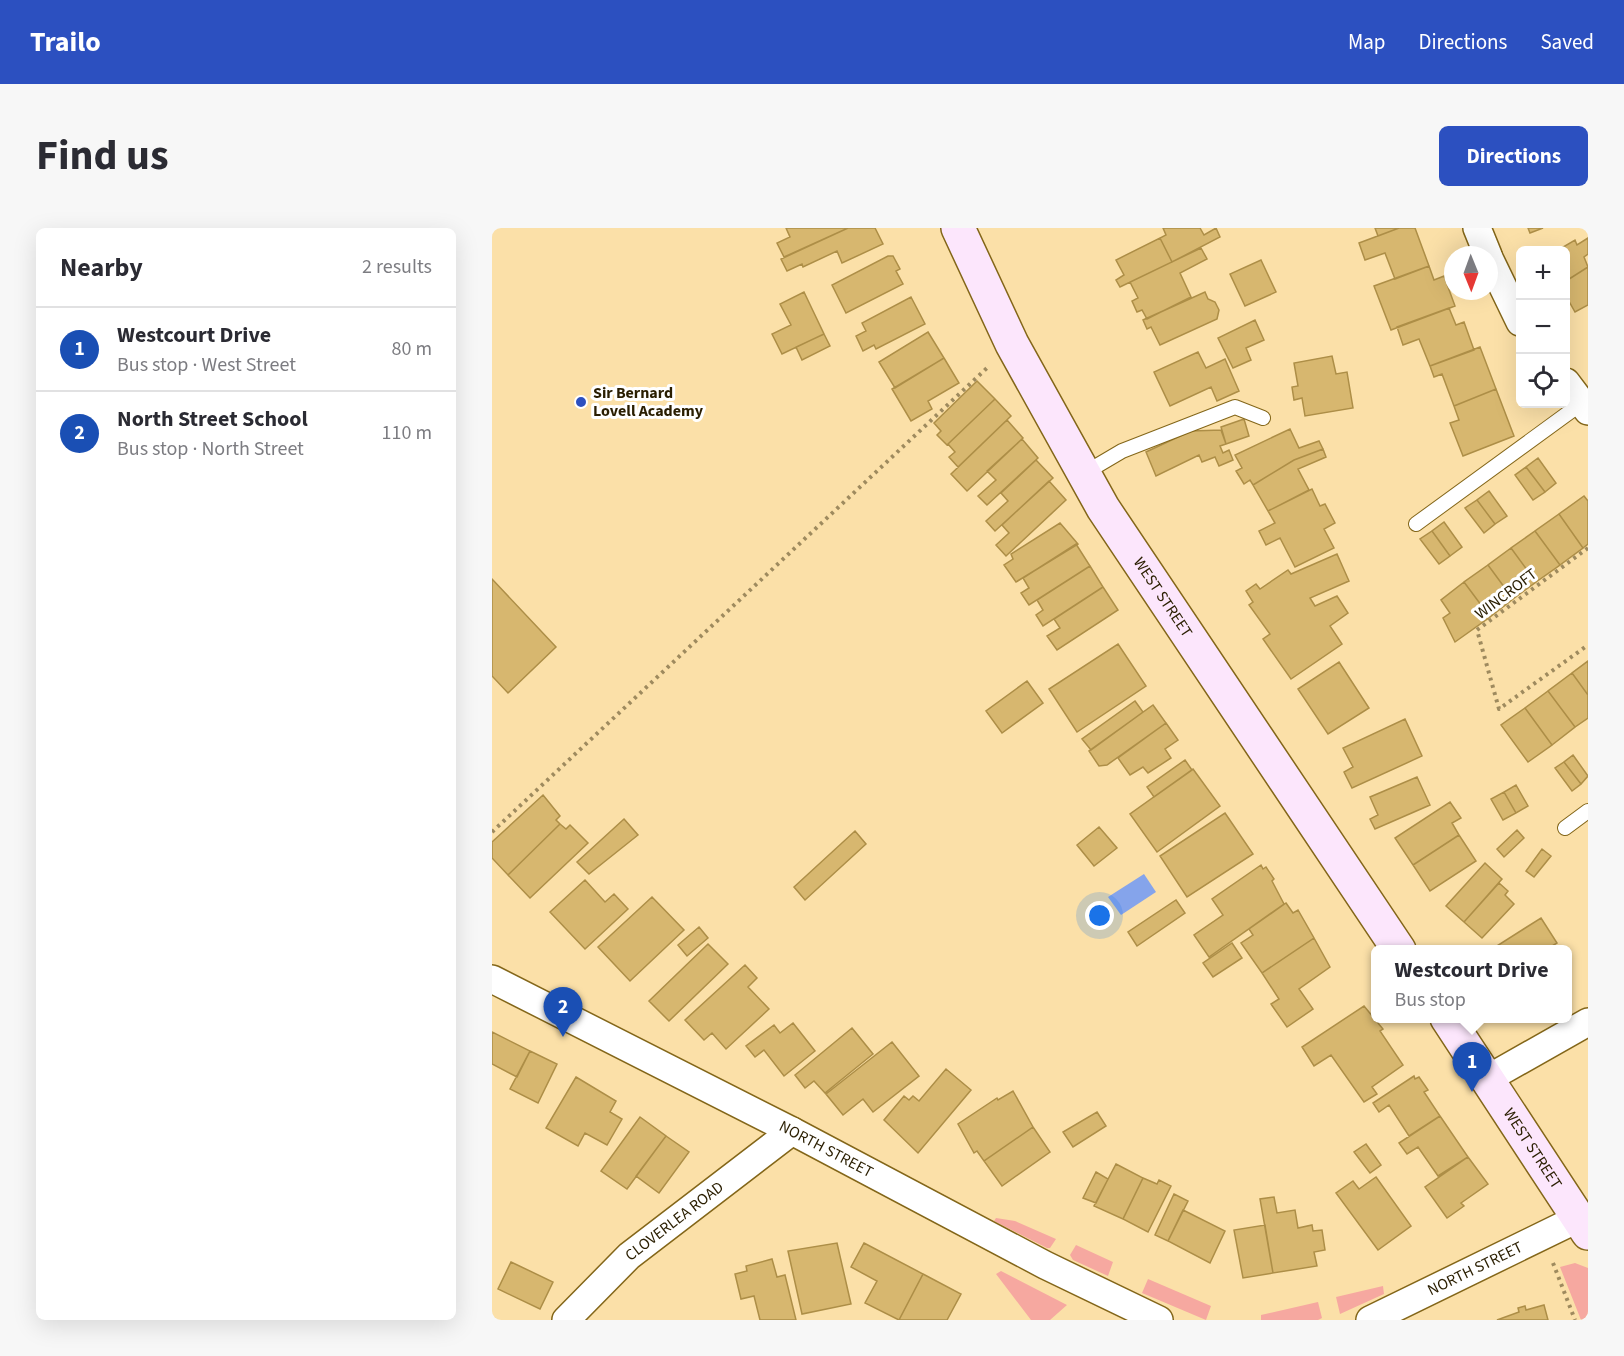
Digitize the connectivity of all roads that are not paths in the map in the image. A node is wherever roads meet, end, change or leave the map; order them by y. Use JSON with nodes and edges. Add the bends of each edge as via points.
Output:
{"nodes":[{"id":1,"x":958,"y":228,"type":"edge"},
{"id":2,"x":1477,"y":228,"type":"edge"},
{"id":3,"x":1484,"y":246,"type":"edge"},
{"id":4,"x":1498,"y":277,"type":"edge"},
{"id":5,"x":1516,"y":312,"type":"edge"},
{"id":6,"x":1570,"y":387,"type":"edge"},
{"id":7,"x":1585,"y":407,"type":"edge"},
{"id":8,"x":1263,"y":418,"type":"dead end"},
{"id":9,"x":1083,"y":474,"type":"junction"},
{"id":10,"x":1416,"y":524,"type":"dead end"},
{"id":11,"x":1588,"y":811,"type":"edge"},
{"id":12,"x":1565,"y":828,"type":"dead end"},
{"id":13,"x":1396,"y":945,"type":"edge"},
{"id":14,"x":493,"y":982,"type":"edge"},
{"id":15,"x":1588,"y":1022,"type":"edge"},
{"id":16,"x":1450,"y":1023,"type":"edge"},
{"id":17,"x":1489,"y":1078,"type":"junction"},
{"id":18,"x":792,"y":1131,"type":"junction"},
{"id":19,"x":1583,"y":1225,"type":"edge"},
{"id":20,"x":566,"y":1320,"type":"edge"},
{"id":21,"x":1159,"y":1320,"type":"edge"},
{"id":22,"x":1370,"y":1320,"type":"edge"}],
"edges":[{"from":1,"to":9,"type":"street","name":"WEST STREET","via":[[1012,344]]},
{"from":2,"to":3,"type":"street"},
{"from":4,"to":5,"type":"street"},
{"from":6,"to":7,"type":"street"},
{"from":7,"to":10,"type":"lane"},
{"from":8,"to":9,"type":"lane","via":[[1235,408],[1122,451]]},
{"from":9,"to":13,"type":"street","name":"WEST STREET"},
{"from":11,"to":12,"type":"lane"},
{"from":14,"to":18,"type":"street","name":"NORTH STREET"},
{"from":15,"to":17,"type":"street"},
{"from":16,"to":17,"type":"street","name":"WEST STREET"},
{"from":17,"to":19,"type":"street","name":"WEST STREET"},
{"from":18,"to":20,"type":"street","name":"CLOVERLEA ROAD","via":[[629,1256]]},
{"from":18,"to":21,"type":"street","name":"NORTH STREET","via":[[1045,1265]]},
{"from":19,"to":22,"type":"street","name":"NORTH STREET","via":[[1543,1237]]}]}
